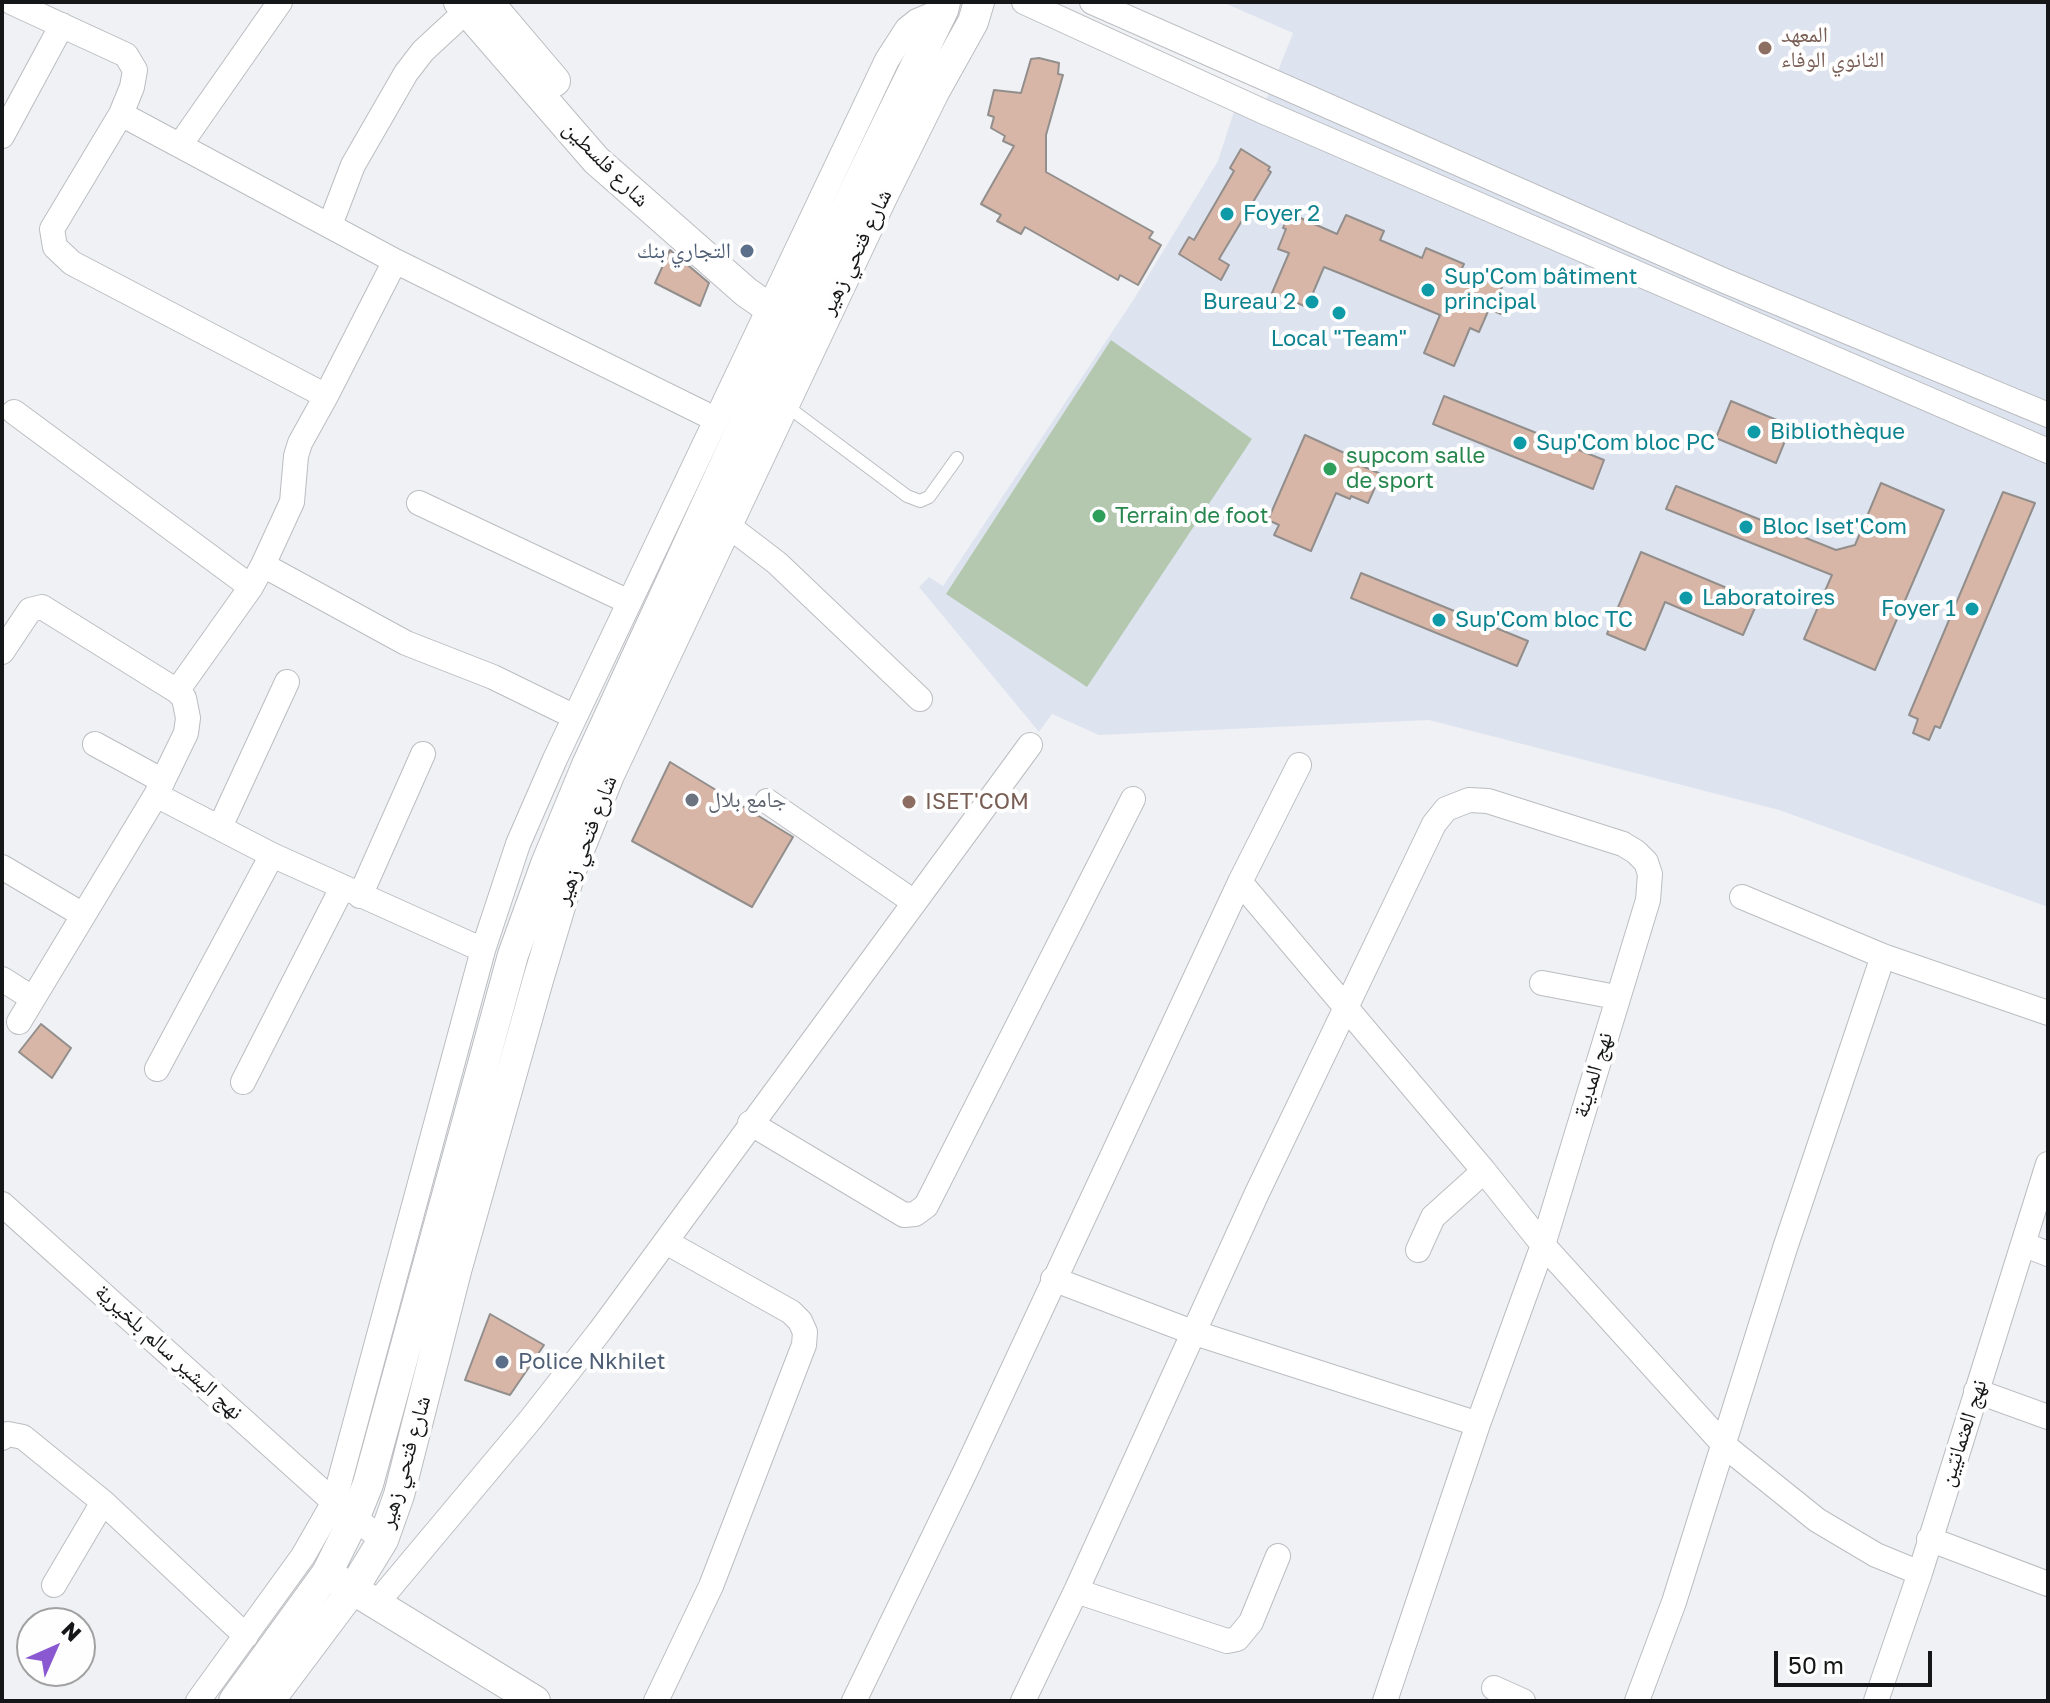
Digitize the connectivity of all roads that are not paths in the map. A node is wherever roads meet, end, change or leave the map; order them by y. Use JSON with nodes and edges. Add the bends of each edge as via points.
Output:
{"nodes":[{"id":1,"x":11,"y":2,"type":"edge"},
{"id":2,"x":279,"y":2,"type":"edge"},
{"id":3,"x":979,"y":2,"type":"edge"},
{"id":4,"x":1024,"y":2,"type":"edge"},
{"id":5,"x":1092,"y":2,"type":"edge"},
{"id":6,"x":472,"y":4,"type":"edge"},
{"id":7,"x":944,"y":6,"type":"edge"},
{"id":8,"x":62,"y":25,"type":"junction"},
{"id":9,"x":121,"y":114,"type":"junction"},
{"id":10,"x":2,"y":136,"type":"edge"},
{"id":11,"x":180,"y":145,"type":"junction"},
{"id":12,"x":1548,"y":203,"type":"junction"},
{"id":13,"x":330,"y":225,"type":"junction"},
{"id":14,"x":1536,"y":230,"type":"junction"},
{"id":15,"x":395,"y":261,"type":"junction"},
{"id":16,"x":782,"y":309,"type":"junction"},
{"id":17,"x":326,"y":396,"type":"junction"},
{"id":18,"x":784,"y":404,"type":"junction"},
{"id":19,"x":14,"y":412,"type":"dead end"},
{"id":20,"x":2048,"y":415,"type":"edge"},
{"id":21,"x":715,"y":419,"type":"junction"},
{"id":22,"x":2048,"y":451,"type":"edge"},
{"id":23,"x":957,"y":458,"type":"dead end"},
{"id":24,"x":419,"y":503,"type":"dead end"},
{"id":25,"x":726,"y":524,"type":"junction"},
{"id":26,"x":257,"y":576,"type":"junction"},
{"id":27,"x":629,"y":602,"type":"junction"},
{"id":28,"x":2,"y":652,"type":"edge"},
{"id":29,"x":287,"y":682,"type":"dead end"},
{"id":30,"x":177,"y":691,"type":"junction"},
{"id":31,"x":920,"y":699,"type":"dead end"},
{"id":32,"x":575,"y":717,"type":"junction"},
{"id":33,"x":95,"y":744,"type":"dead end"},
{"id":34,"x":1030,"y":745,"type":"dead end"},
{"id":35,"x":423,"y":754,"type":"dead end"},
{"id":36,"x":1299,"y":765,"type":"dead end"},
{"id":37,"x":159,"y":788,"type":"junction"},
{"id":38,"x":1133,"y":799,"type":"dead end"},
{"id":39,"x":767,"y":801,"type":"dead end"},
{"id":40,"x":220,"y":827,"type":"junction"},
{"id":41,"x":272,"y":855,"type":"junction"},
{"id":42,"x":2,"y":867,"type":"edge"},
{"id":43,"x":1240,"y":882,"type":"junction"},
{"id":44,"x":351,"y":892,"type":"junction"},
{"id":45,"x":1742,"y":897,"type":"dead end"},
{"id":46,"x":914,"y":902,"type":"junction"},
{"id":47,"x":83,"y":915,"type":"junction"},
{"id":48,"x":483,"y":950,"type":"junction"},
{"id":49,"x":1883,"y":956,"type":"junction"},
{"id":50,"x":2,"y":979,"type":"edge"},
{"id":51,"x":1542,"y":983,"type":"dead end"},
{"id":52,"x":1616,"y":997,"type":"junction"},
{"id":53,"x":32,"y":998,"type":"junction"},
{"id":54,"x":1345,"y":1008,"type":"junction"},
{"id":55,"x":2048,"y":1013,"type":"edge"},
{"id":56,"x":19,"y":1022,"type":"dead end"},
{"id":57,"x":157,"y":1069,"type":"dead end"},
{"id":58,"x":243,"y":1082,"type":"dead end"},
{"id":59,"x":750,"y":1123,"type":"junction"},
{"id":60,"x":2048,"y":1164,"type":"edge"},
{"id":61,"x":1484,"y":1171,"type":"junction"},
{"id":62,"x":2,"y":1204,"type":"edge"},
{"id":63,"x":666,"y":1242,"type":"junction"},
{"id":64,"x":2023,"y":1244,"type":"junction"},
{"id":65,"x":1543,"y":1245,"type":"junction"},
{"id":66,"x":1418,"y":1250,"type":"dead end"},
{"id":67,"x":2048,"y":1254,"type":"edge"},
{"id":68,"x":1053,"y":1279,"type":"junction"},
{"id":69,"x":1192,"y":1332,"type":"junction"},
{"id":70,"x":1976,"y":1391,"type":"junction"},
{"id":71,"x":2048,"y":1417,"type":"edge"},
{"id":72,"x":1478,"y":1424,"type":"junction"},
{"id":73,"x":2,"y":1438,"type":"edge"},
{"id":74,"x":1725,"y":1446,"type":"junction"},
{"id":75,"x":103,"y":1502,"type":"junction"},
{"id":76,"x":344,"y":1510,"type":"junction"},
{"id":77,"x":1929,"y":1539,"type":"junction"},
{"id":78,"x":383,"y":1540,"type":"junction"},
{"id":79,"x":303,"y":1556,"type":"junction"},
{"id":80,"x":1278,"y":1556,"type":"dead end"},
{"id":81,"x":327,"y":1573,"type":"junction"},
{"id":82,"x":1920,"y":1573,"type":"junction"},
{"id":83,"x":2048,"y":1584,"type":"edge"},
{"id":84,"x":54,"y":1585,"type":"dead end"},
{"id":85,"x":1076,"y":1591,"type":"junction"},
{"id":86,"x":365,"y":1596,"type":"junction"},
{"id":87,"x":246,"y":1636,"type":"junction"},
{"id":88,"x":1494,"y":1688,"type":"dead end"},
{"id":89,"x":198,"y":1701,"type":"edge"},
{"id":90,"x":234,"y":1701,"type":"edge"},
{"id":91,"x":269,"y":1701,"type":"edge"},
{"id":92,"x":535,"y":1701,"type":"edge"},
{"id":93,"x":656,"y":1701,"type":"edge"},
{"id":94,"x":854,"y":1701,"type":"edge"},
{"id":95,"x":1023,"y":1701,"type":"edge"},
{"id":96,"x":1385,"y":1701,"type":"edge"},
{"id":97,"x":1523,"y":1701,"type":"edge"},
{"id":98,"x":1637,"y":1701,"type":"edge"},
{"id":99,"x":1876,"y":1701,"type":"edge"}],
"edges":[{"from":1,"to":8,"type":"street"},
{"from":2,"to":11,"type":"street"},
{"from":3,"to":18,"type":"street","name":"شارع فتحي زهير"},
{"from":4,"to":14,"type":"street"},
{"from":5,"to":12,"type":"street"},
{"from":6,"to":13,"type":"street","via":[[406,73],[353,165]]},
{"from":6,"to":16,"type":"street","name":"شارع فلسطين","via":[[596,160],[746,292]]},
{"from":7,"to":16,"type":"street","name":"شارع فتحي زهير"},
{"from":8,"to":9,"type":"street","via":[[126,55],[132,63],[134,79]]},
{"from":8,"to":10,"type":"street"},
{"from":9,"to":11,"type":"street"},
{"from":9,"to":17,"type":"street","via":[[52,229],[55,247],[72,263]]},
{"from":11,"to":13,"type":"street"},
{"from":12,"to":14,"type":"lane"},
{"from":12,"to":20,"type":"street"},
{"from":13,"to":15,"type":"street"},
{"from":14,"to":22,"type":"street"},
{"from":15,"to":17,"type":"street"},
{"from":15,"to":21,"type":"street"},
{"from":16,"to":21,"type":"street"},
{"from":16,"to":76,"type":"street","name":"شارع فتحي زهير","via":[[546,864],[513,955],[368,1484]]},
{"from":17,"to":26,"type":"street","via":[[300,443],[292,502]]},
{"from":18,"to":23,"type":"lane","via":[[920,501],[929,497]]},
{"from":18,"to":25,"type":"street","name":"شارع فتحي زهير"},
{"from":19,"to":26,"type":"street"},
{"from":21,"to":27,"type":"street"},
{"from":24,"to":27,"type":"street"},
{"from":25,"to":31,"type":"street","via":[[777,563]]},
{"from":25,"to":78,"type":"street","name":"شارع فتحي زهير","via":[[609,775],[571,870]]},
{"from":26,"to":30,"type":"street"},
{"from":26,"to":32,"type":"street"},
{"from":27,"to":32,"type":"street"},
{"from":28,"to":30,"type":"street","via":[[30,610],[42,607]]},
{"from":29,"to":40,"type":"street"},
{"from":30,"to":37,"type":"street","via":[[187,707],[186,733]]},
{"from":32,"to":48,"type":"street","via":[[518,844]]},
{"from":33,"to":37,"type":"street"},
{"from":34,"to":46,"type":"street"},
{"from":35,"to":44,"type":"street"},
{"from":36,"to":43,"type":"street"},
{"from":37,"to":40,"type":"street"},
{"from":37,"to":47,"type":"street"},
{"from":38,"to":59,"type":"street","via":[[926,1206],[904,1215]]},
{"from":39,"to":46,"type":"street"},
{"from":40,"to":41,"type":"street"},
{"from":41,"to":44,"type":"street"},
{"from":41,"to":57,"type":"street"},
{"from":42,"to":47,"type":"street"},
{"from":43,"to":54,"type":"street"},
{"from":43,"to":68,"type":"street"},
{"from":44,"to":48,"type":"street"},
{"from":44,"to":58,"type":"street"},
{"from":45,"to":49,"type":"street"},
{"from":46,"to":59,"type":"street"},
{"from":47,"to":53,"type":"street"},
{"from":48,"to":76,"type":"street"},
{"from":49,"to":55,"type":"street"},
{"from":49,"to":74,"type":"street"},
{"from":50,"to":53,"type":"street"},
{"from":51,"to":52,"type":"street"},
{"from":52,"to":54,"type":"street","name":"نهج المدينة","via":[[1648,900],[1646,862],[1623,844],[1488,801],[1469,800],[1446,809],[1434,824]]},
{"from":52,"to":65,"type":"street","name":"نهج المدينة"},
{"from":53,"to":56,"type":"street"},
{"from":54,"to":61,"type":"street"},
{"from":54,"to":69,"type":"street"},
{"from":59,"to":63,"type":"street"},
{"from":60,"to":64,"type":"street","name":"نهج العثمانيّين"},
{"from":61,"to":65,"type":"street"},
{"from":61,"to":66,"type":"street","via":[[1433,1217]]},
{"from":62,"to":76,"type":"street","name":"نهج البشير سالم بلخيرية"},
{"from":63,"to":86,"type":"street","via":[[531,1419]]},
{"from":63,"to":93,"type":"street","via":[[791,1312],[805,1332],[711,1586]]},
{"from":64,"to":67,"type":"street"},
{"from":64,"to":70,"type":"street","name":"نهج العثمانيّين"},
{"from":65,"to":72,"type":"street","name":"نهج المدينة"},
{"from":65,"to":74,"type":"street"},
{"from":68,"to":69,"type":"street"},
{"from":68,"to":94,"type":"street"},
{"from":69,"to":72,"type":"street"},
{"from":69,"to":85,"type":"street"},
{"from":70,"to":71,"type":"street"},
{"from":70,"to":77,"type":"street","name":"نهج العثمانيّين"},
{"from":72,"to":96,"type":"street","name":"نهج المدينة"},
{"from":73,"to":75,"type":"street","via":[[23,1437]]},
{"from":74,"to":82,"type":"street","via":[[1817,1520],[1876,1555]]},
{"from":74,"to":98,"type":"street"},
{"from":75,"to":84,"type":"street"},
{"from":75,"to":87,"type":"street"},
{"from":76,"to":78,"type":"street","name":"نهج البشير سالم بلخيرية"},
{"from":76,"to":79,"type":"street"},
{"from":76,"to":81,"type":"street","name":"شارع فتحي زهير"},
{"from":77,"to":82,"type":"street","name":"نهج العثمانيّين"},
{"from":77,"to":83,"type":"street"},
{"from":78,"to":86,"type":"street","name":"شارع فتحي زهير"},
{"from":79,"to":81,"type":"street"},
{"from":79,"to":87,"type":"street"},
{"from":80,"to":85,"type":"street","via":[[1251,1622],[1237,1639],[1227,1641]]},
{"from":81,"to":86,"type":"street"},
{"from":81,"to":90,"type":"street","name":"شارع فتحي زهير"},
{"from":82,"to":99,"type":"street","name":"نهج العثمانيّين"},
{"from":85,"to":95,"type":"street"},
{"from":86,"to":91,"type":"street","name":"شارع فتحي زهير"},
{"from":86,"to":92,"type":"street"},
{"from":87,"to":89,"type":"street"},
{"from":88,"to":97,"type":"street"}]}
